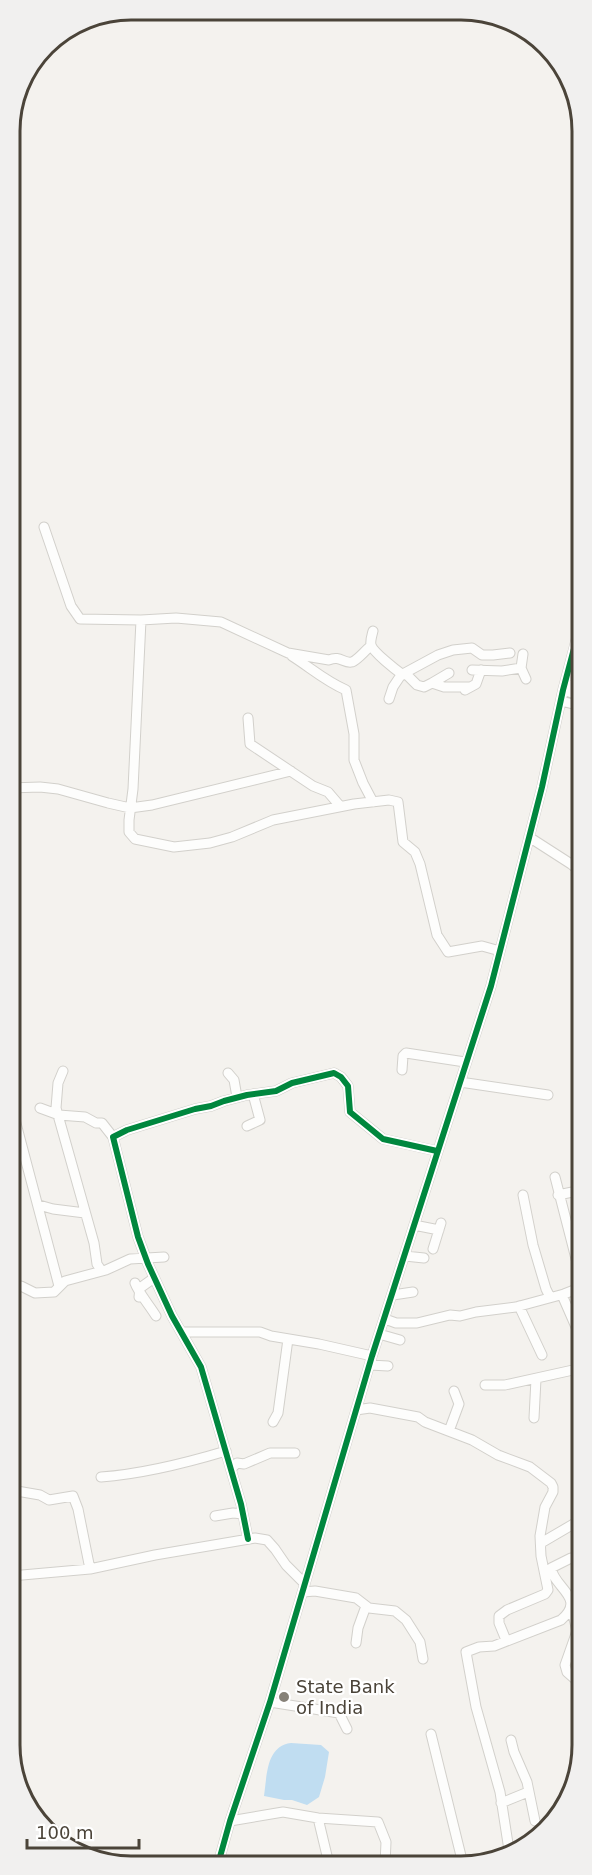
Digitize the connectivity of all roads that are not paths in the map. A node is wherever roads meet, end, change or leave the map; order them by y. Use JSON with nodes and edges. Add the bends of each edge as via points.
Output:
{"nodes":[{"id":1,"x":44,"y":527,"type":"dead end"},
{"id":2,"x":141,"y":620,"type":"junction"},
{"id":3,"x":373,"y":631,"type":"dead end"},
{"id":4,"x":371,"y":646,"type":"junction"},
{"id":5,"x":288,"y":653,"type":"junction"},
{"id":6,"x":510,"y":653,"type":"dead end"},
{"id":7,"x":524,"y":654,"type":"dead end"},
{"id":8,"x":572,"y":663,"type":"edge"},
{"id":9,"x":522,"y":668,"type":"junction"},
{"id":10,"x":449,"y":673,"type":"dead end"},
{"id":11,"x":405,"y":674,"type":"junction"},
{"id":12,"x":526,"y":679,"type":"dead end"},
{"id":13,"x":432,"y":683,"type":"junction"},
{"id":14,"x":572,"y":685,"type":"edge"},
{"id":15,"x":565,"y":691,"type":"junction"},
{"id":16,"x":572,"y":693,"type":"edge"},
{"id":17,"x":389,"y":699,"type":"dead end"},
{"id":18,"x":561,"y":701,"type":"junction"},
{"id":19,"x":572,"y":704,"type":"edge"},
{"id":20,"x":248,"y":718,"type":"dead end"},
{"id":21,"x":291,"y":771,"type":"junction"},
{"id":22,"x":20,"y":788,"type":"edge"},
{"id":23,"x":373,"y":802,"type":"junction"},
{"id":24,"x":340,"y":806,"type":"junction"},
{"id":25,"x":130,"y":808,"type":"junction"},
{"id":26,"x":529,"y":837,"type":"junction"},
{"id":27,"x":572,"y":865,"type":"edge"},
{"id":28,"x":500,"y":951,"type":"junction"},
{"id":29,"x":465,"y":1062,"type":"junction"},
{"id":30,"x":402,"y":1070,"type":"dead end"},
{"id":31,"x":63,"y":1071,"type":"dead end"},
{"id":32,"x":228,"y":1073,"type":"dead end"},
{"id":33,"x":460,"y":1082,"type":"junction"},
{"id":34,"x":253,"y":1094,"type":"junction"},
{"id":35,"x":548,"y":1095,"type":"dead end"},
{"id":36,"x":237,"y":1097,"type":"junction"},
{"id":37,"x":40,"y":1108,"type":"dead end"},
{"id":38,"x":59,"y":1115,"type":"junction"},
{"id":39,"x":247,"y":1126,"type":"dead end"},
{"id":40,"x":113,"y":1137,"type":"junction"},
{"id":41,"x":20,"y":1138,"type":"edge"},
{"id":42,"x":22,"y":1145,"type":"joint"},
{"id":43,"x":436,"y":1151,"type":"junction"},
{"id":44,"x":555,"y":1177,"type":"dead end"},
{"id":45,"x":572,"y":1192,"type":"edge"},
{"id":46,"x":523,"y":1195,"type":"dead end"},
{"id":47,"x":558,"y":1195,"type":"junction"},
{"id":48,"x":39,"y":1205,"type":"junction"},
{"id":49,"x":85,"y":1214,"type":"junction"},
{"id":50,"x":414,"y":1225,"type":"junction"},
{"id":51,"x":572,"y":1246,"type":"edge"},
{"id":52,"x":433,"y":1249,"type":"dead end"},
{"id":53,"x":405,"y":1256,"type":"junction"},
{"id":54,"x":164,"y":1257,"type":"dead end"},
{"id":55,"x":424,"y":1258,"type":"dead end"},
{"id":56,"x":146,"y":1259,"type":"junction"},
{"id":57,"x":101,"y":1270,"type":"junction"},
{"id":58,"x":154,"y":1278,"type":"junction"},
{"id":59,"x":135,"y":1283,"type":"dead end"},
{"id":60,"x":20,"y":1286,"type":"edge"},
{"id":61,"x":59,"y":1286,"type":"junction"},
{"id":62,"x":572,"y":1291,"type":"edge"},
{"id":63,"x":413,"y":1292,"type":"dead end"},
{"id":64,"x":393,"y":1294,"type":"junction"},
{"id":65,"x":562,"y":1295,"type":"junction"},
{"id":66,"x":139,"y":1296,"type":"junction"},
{"id":67,"x":550,"y":1297,"type":"junction"},
{"id":68,"x":519,"y":1306,"type":"junction"},
{"id":69,"x":156,"y":1316,"type":"dead end"},
{"id":70,"x":572,"y":1318,"type":"edge"},
{"id":71,"x":385,"y":1319,"type":"junction"},
{"id":72,"x":182,"y":1332,"type":"junction"},
{"id":73,"x":380,"y":1334,"type":"junction"},
{"id":74,"x":288,"y":1339,"type":"junction"},
{"id":75,"x":400,"y":1340,"type":"dead end"},
{"id":76,"x":542,"y":1355,"type":"dead end"},
{"id":77,"x":371,"y":1361,"type":"junction"},
{"id":78,"x":388,"y":1366,"type":"dead end"},
{"id":79,"x":572,"y":1370,"type":"edge"},
{"id":80,"x":536,"y":1379,"type":"junction"},
{"id":81,"x":484,"y":1385,"type":"dead end"},
{"id":82,"x":454,"y":1391,"type":"dead end"},
{"id":83,"x":356,"y":1410,"type":"junction"},
{"id":84,"x":534,"y":1418,"type":"dead end"},
{"id":85,"x":273,"y":1422,"type":"dead end"},
{"id":86,"x":449,"y":1431,"type":"junction"},
{"id":87,"x":226,"y":1451,"type":"junction"},
{"id":88,"x":296,"y":1453,"type":"dead end"},
{"id":89,"x":231,"y":1468,"type":"junction"},
{"id":90,"x":101,"y":1477,"type":"dead end"},
{"id":91,"x":20,"y":1492,"type":"edge"},
{"id":92,"x":243,"y":1514,"type":"junction"},
{"id":93,"x":214,"y":1516,"type":"dead end"},
{"id":94,"x":572,"y":1526,"type":"edge"},
{"id":95,"x":248,"y":1539,"type":"junction"},
{"id":96,"x":541,"y":1543,"type":"junction"},
{"id":97,"x":572,"y":1558,"type":"edge"},
{"id":98,"x":90,"y":1569,"type":"junction"},
{"id":99,"x":20,"y":1575,"type":"edge"},
{"id":100,"x":304,"y":1588,"type":"junction"},
{"id":101,"x":366,"y":1606,"type":"junction"},
{"id":102,"x":570,"y":1606,"type":"junction"},
{"id":103,"x":572,"y":1611,"type":"edge"},
{"id":104,"x":506,"y":1640,"type":"junction"},
{"id":105,"x":356,"y":1643,"type":"dead end"},
{"id":106,"x":572,"y":1650,"type":"edge"},
{"id":107,"x":423,"y":1659,"type":"dead end"},
{"id":108,"x":572,"y":1676,"type":"edge"},
{"id":109,"x":270,"y":1702,"type":"junction"},
{"id":110,"x":347,"y":1729,"type":"dead end"},
{"id":111,"x":431,"y":1734,"type":"dead end"},
{"id":112,"x":511,"y":1740,"type":"dead end"},
{"id":113,"x":528,"y":1792,"type":"junction"},
{"id":114,"x":501,"y":1803,"type":"junction"},
{"id":115,"x":318,"y":1818,"type":"junction"},
{"id":116,"x":230,"y":1821,"type":"junction"},
{"id":117,"x":535,"y":1821,"type":"dead end"},
{"id":118,"x":508,"y":1845,"type":"edge"},
{"id":119,"x":220,"y":1856,"type":"edge"},
{"id":120,"x":327,"y":1856,"type":"edge"},
{"id":121,"x":385,"y":1856,"type":"edge"},
{"id":122,"x":461,"y":1856,"type":"edge"}],
"edges":[{"from":1,"to":2,"type":"street","via":[[71,606],[80,619]]},
{"from":2,"to":5,"type":"street","via":[[221,622]]},
{"from":2,"to":25,"type":"street"},
{"from":3,"to":4,"type":"street"},
{"from":4,"to":5,"type":"street","via":[[348,662],[335,657],[329,660]]},
{"from":4,"to":11,"type":"street","via":[[386,663]]},
{"from":5,"to":23,"type":"street","via":[[346,690],[354,760]]},
{"from":6,"to":11,"type":"street","via":[[493,656],[472,648],[453,650]]},
{"from":7,"to":9,"type":"street"},
{"from":8,"to":15,"type":"street"},
{"from":9,"to":12,"type":"street"},
{"from":9,"to":13,"type":"street","via":[[476,670],[476,684],[467,688]]},
{"from":10,"to":13,"type":"street"},
{"from":11,"to":13,"type":"street","via":[[417,685]]},
{"from":11,"to":17,"type":"street","via":[[393,687]]},
{"from":14,"to":15,"type":"street"},
{"from":15,"to":16,"type":"street"},
{"from":15,"to":18,"type":"street"},
{"from":18,"to":19,"type":"street"},
{"from":18,"to":26,"type":"street"},
{"from":20,"to":21,"type":"street","via":[[250,744]]},
{"from":21,"to":24,"type":"street","via":[[328,792]]},
{"from":21,"to":25,"type":"street"},
{"from":22,"to":25,"type":"street","via":[[58,789]]},
{"from":23,"to":24,"type":"street"},
{"from":23,"to":28,"type":"street","via":[[398,801],[403,842],[415,852],[420,864],[437,934],[448,952],[482,946]]},
{"from":24,"to":25,"type":"street","via":[[273,820],[210,843],[174,847],[135,839],[129,832]]},
{"from":26,"to":27,"type":"street"},
{"from":26,"to":28,"type":"street"},
{"from":28,"to":29,"type":"street"},
{"from":29,"to":30,"type":"street","via":[[406,1053]]},
{"from":29,"to":33,"type":"street"},
{"from":31,"to":38,"type":"street","via":[[56,1097]]},
{"from":32,"to":36,"type":"street","via":[[234,1080]]},
{"from":33,"to":35,"type":"street"},
{"from":33,"to":43,"type":"street"},
{"from":34,"to":36,"type":"street"},
{"from":34,"to":39,"type":"street","via":[[260,1120]]},
{"from":34,"to":43,"type":"street","via":[[334,1073],[348,1086],[350,1112],[378,1137]]},
{"from":36,"to":40,"type":"street"},
{"from":37,"to":38,"type":"street"},
{"from":38,"to":40,"type":"street","via":[[102,1123]]},
{"from":38,"to":49,"type":"street"},
{"from":40,"to":56,"type":"street"},
{"from":41,"to":42,"type":"street"},
{"from":42,"to":48,"type":"street"},
{"from":43,"to":50,"type":"street"},
{"from":44,"to":47,"type":"street"},
{"from":45,"to":47,"type":"street"},
{"from":46,"to":67,"type":"street","via":[[533,1245]]},
{"from":47,"to":51,"type":"street"},
{"from":48,"to":49,"type":"street"},
{"from":48,"to":61,"type":"street"},
{"from":49,"to":57,"type":"street"},
{"from":50,"to":52,"type":"street","via":[[440,1226]]},
{"from":50,"to":53,"type":"street"},
{"from":53,"to":55,"type":"street"},
{"from":53,"to":64,"type":"street"},
{"from":54,"to":56,"type":"street"},
{"from":56,"to":57,"type":"street","via":[[130,1259]]},
{"from":56,"to":58,"type":"street"},
{"from":57,"to":61,"type":"street"},
{"from":58,"to":66,"type":"street","via":[[140,1288]]},
{"from":58,"to":72,"type":"street"},
{"from":59,"to":66,"type":"street"},
{"from":60,"to":61,"type":"street","via":[[35,1293],[54,1292]]},
{"from":62,"to":65,"type":"street"},
{"from":63,"to":64,"type":"street"},
{"from":64,"to":71,"type":"street"},
{"from":65,"to":67,"type":"street"},
{"from":65,"to":70,"type":"street"},
{"from":66,"to":69,"type":"street"},
{"from":67,"to":68,"type":"street"},
{"from":68,"to":71,"type":"street","via":[[417,1323]]},
{"from":68,"to":76,"type":"street"},
{"from":71,"to":73,"type":"street"},
{"from":72,"to":74,"type":"street","via":[[260,1332]]},
{"from":72,"to":87,"type":"street","via":[[201,1367]]},
{"from":73,"to":75,"type":"street"},
{"from":73,"to":77,"type":"street"},
{"from":74,"to":77,"type":"street","via":[[320,1344]]},
{"from":74,"to":85,"type":"street","via":[[278,1413]]},
{"from":77,"to":78,"type":"street"},
{"from":77,"to":83,"type":"street"},
{"from":79,"to":80,"type":"street"},
{"from":80,"to":81,"type":"street"},
{"from":80,"to":84,"type":"street"},
{"from":82,"to":86,"type":"street","via":[[459,1404]]},
{"from":83,"to":86,"type":"street","via":[[370,1408],[418,1417]]},
{"from":83,"to":100,"type":"street"},
{"from":86,"to":96,"type":"street","via":[[530,1467],[551,1483],[553,1492],[545,1507]]},
{"from":87,"to":89,"type":"street"},
{"from":87,"to":90,"type":"street"},
{"from":88,"to":89,"type":"street","via":[[270,1453]]},
{"from":89,"to":92,"type":"street"},
{"from":91,"to":98,"type":"street","via":[[49,1500],[73,1496]]},
{"from":92,"to":93,"type":"street"},
{"from":92,"to":95,"type":"street"},
{"from":94,"to":96,"type":"street"},
{"from":95,"to":98,"type":"street"},
{"from":95,"to":100,"type":"street","via":[[267,1540]]},
{"from":96,"to":104,"type":"street","via":[[548,1590],[499,1616]]},
{"from":97,"to":102,"type":"street","via":[[551,1568],[570,1598]]},
{"from":98,"to":99,"type":"street"},
{"from":100,"to":101,"type":"street","via":[[356,1598]]},
{"from":100,"to":109,"type":"street"},
{"from":101,"to":105,"type":"street"},
{"from":101,"to":107,"type":"street","via":[[390,1609],[406,1620],[420,1642]]},
{"from":102,"to":103,"type":"street"},
{"from":102,"to":104,"type":"street","via":[[561,1620]]},
{"from":104,"to":114,"type":"street","via":[[466,1652]]},
{"from":106,"to":108,"type":"street","via":[[565,1665]]},
{"from":109,"to":110,"type":"street","via":[[339,1713]]},
{"from":109,"to":116,"type":"street"},
{"from":111,"to":122,"type":"street"},
{"from":112,"to":113,"type":"street"},
{"from":113,"to":114,"type":"street"},
{"from":113,"to":117,"type":"street"},
{"from":114,"to":118,"type":"street"},
{"from":115,"to":116,"type":"street","via":[[283,1812]]},
{"from":115,"to":120,"type":"street"},
{"from":115,"to":121,"type":"street","via":[[378,1822],[386,1842]]},
{"from":116,"to":119,"type":"street"}]}
